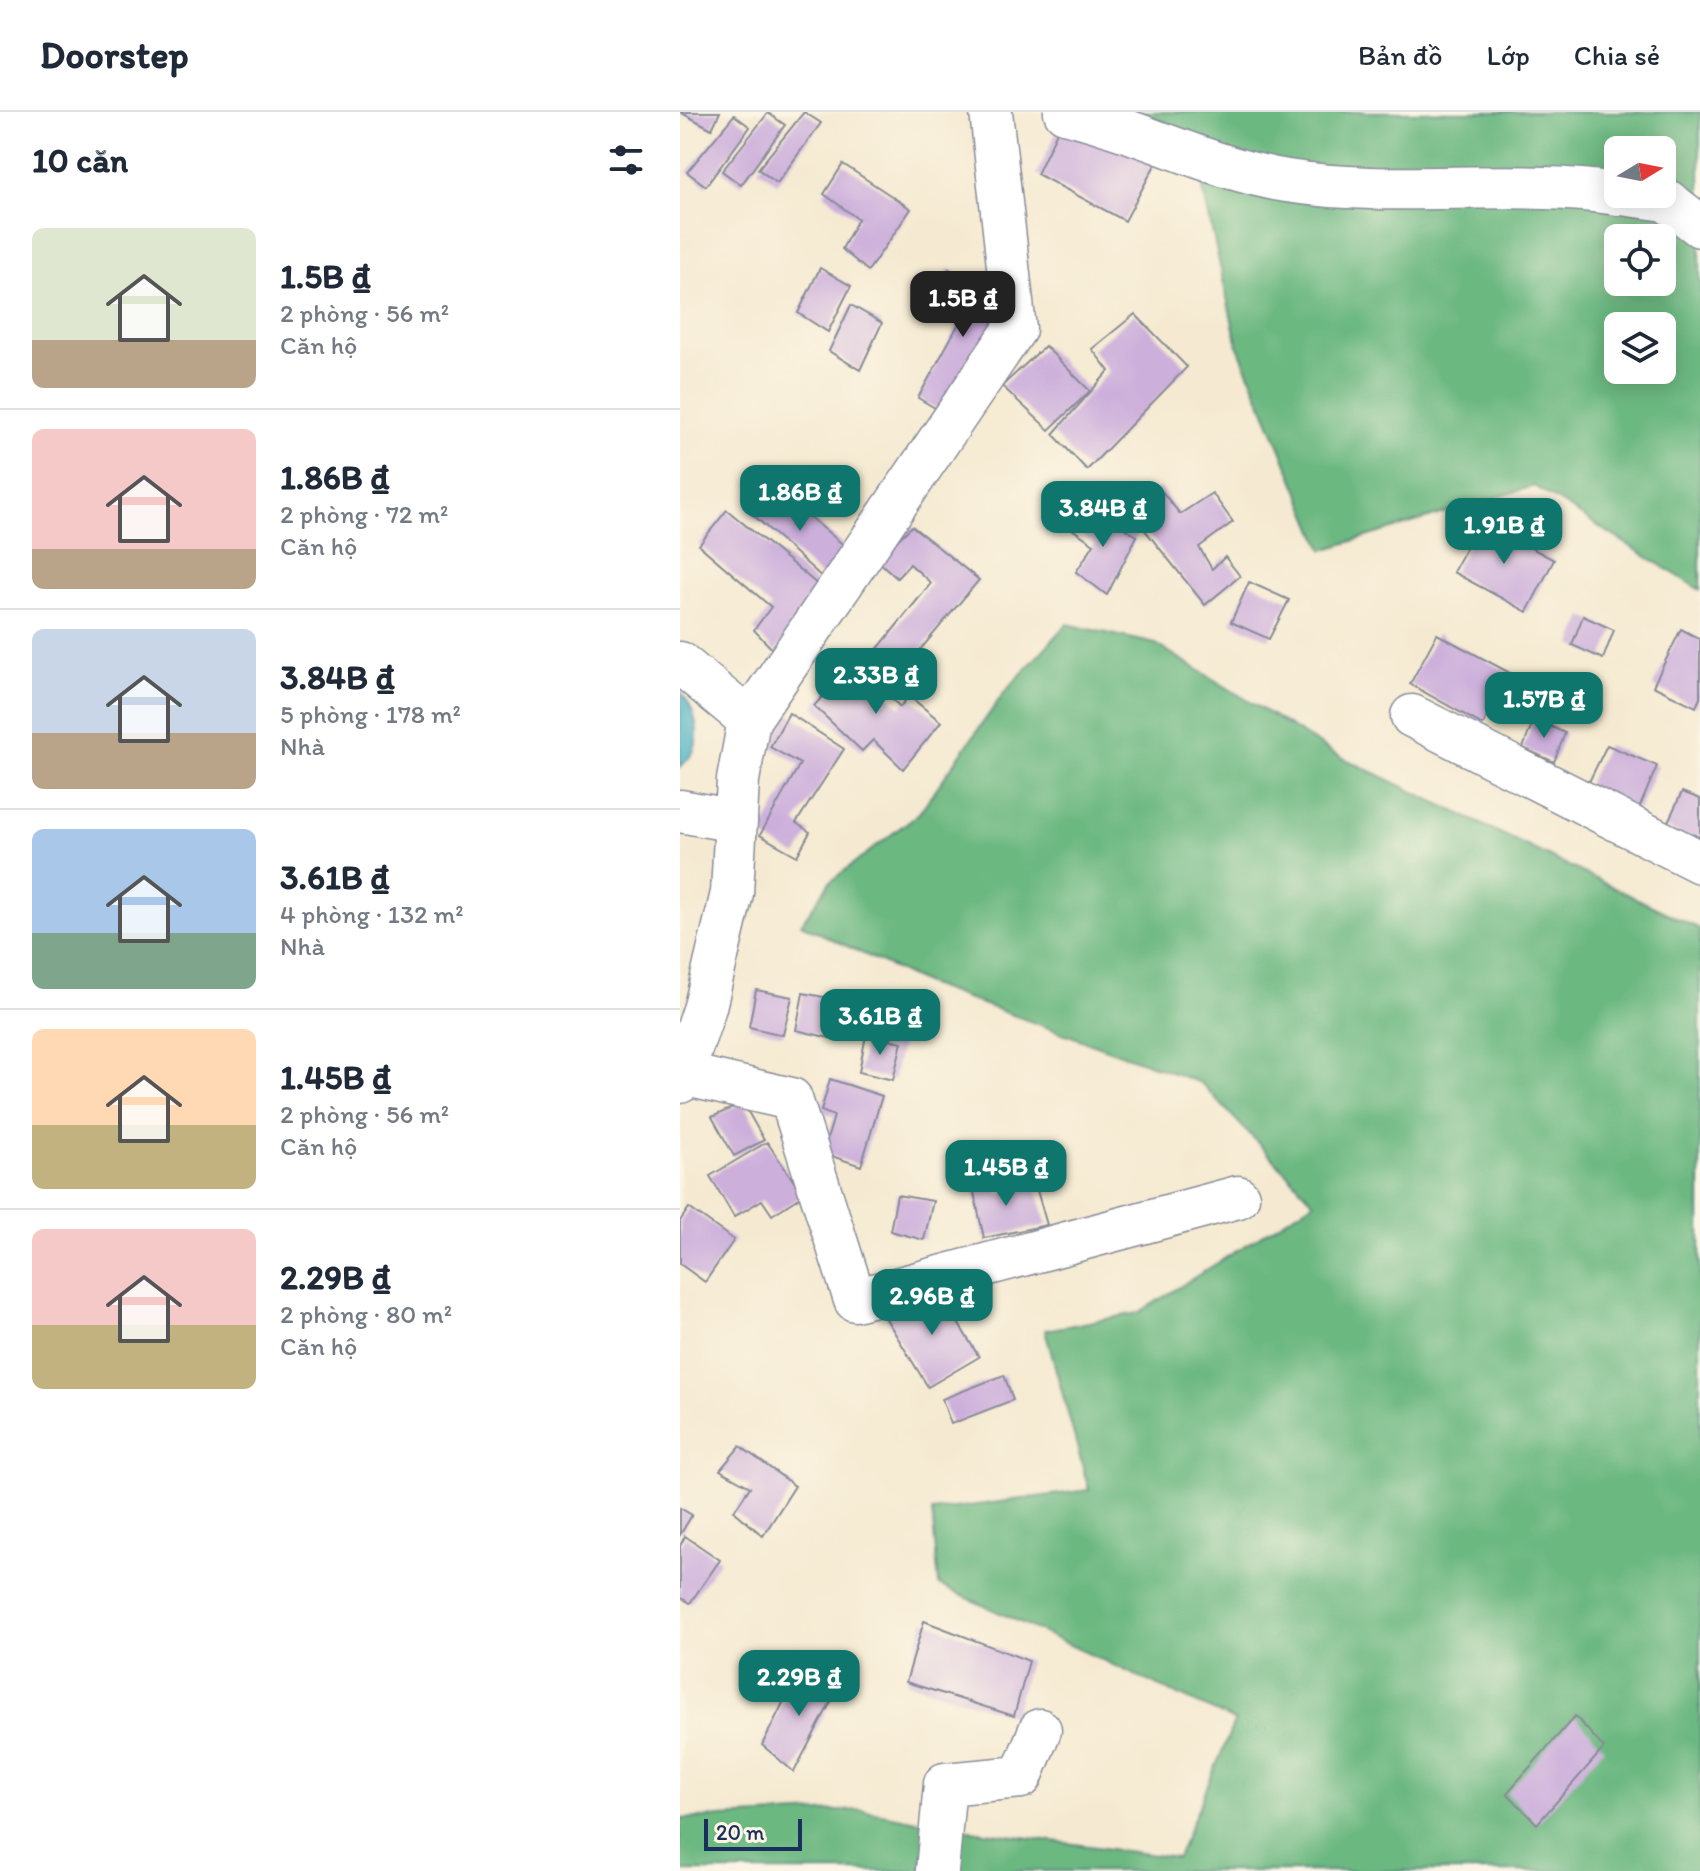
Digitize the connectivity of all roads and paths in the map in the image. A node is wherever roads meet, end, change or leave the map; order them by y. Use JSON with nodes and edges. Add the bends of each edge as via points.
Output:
{"nodes":[{"id":1,"x":991,"y":112,"type":"edge"},
{"id":2,"x":1065,"y":112,"type":"edge"},
{"id":3,"x":1604,"y":193,"type":"edge"},
{"id":4,"x":1676,"y":208,"type":"edge"},
{"id":5,"x":1700,"y":226,"type":"edge"},
{"id":6,"x":680,"y":663,"type":"edge"},
{"id":7,"x":1412,"y":716,"type":"dead end"},
{"id":8,"x":749,"y":720,"type":"junction"},
{"id":9,"x":680,"y":811,"type":"edge"},
{"id":10,"x":736,"y":821,"type":"junction"},
{"id":11,"x":1700,"y":862,"type":"edge"},
{"id":12,"x":681,"y":1078,"type":"edge"},
{"id":13,"x":1238,"y":1197,"type":"dead end"},
{"id":14,"x":1040,"y":1730,"type":"dead end"},
{"id":15,"x":937,"y":1871,"type":"edge"}],
"edges":[{"from":1,"to":8,"type":"street","via":[[1015,329]]},
{"from":2,"to":3,"type":"street","via":[[1249,173],[1289,181]]},
{"from":4,"to":5,"type":"street"},
{"from":6,"to":8,"type":"street"},
{"from":7,"to":11,"type":"street"},
{"from":8,"to":10,"type":"street"},
{"from":9,"to":10,"type":"street"},
{"from":10,"to":12,"type":"street","via":[[732,893],[705,1007]]},
{"from":12,"to":13,"type":"street","via":[[791,1099],[855,1300]]},
{"from":14,"to":15,"type":"street","via":[[1021,1777],[945,1784]]}]}
